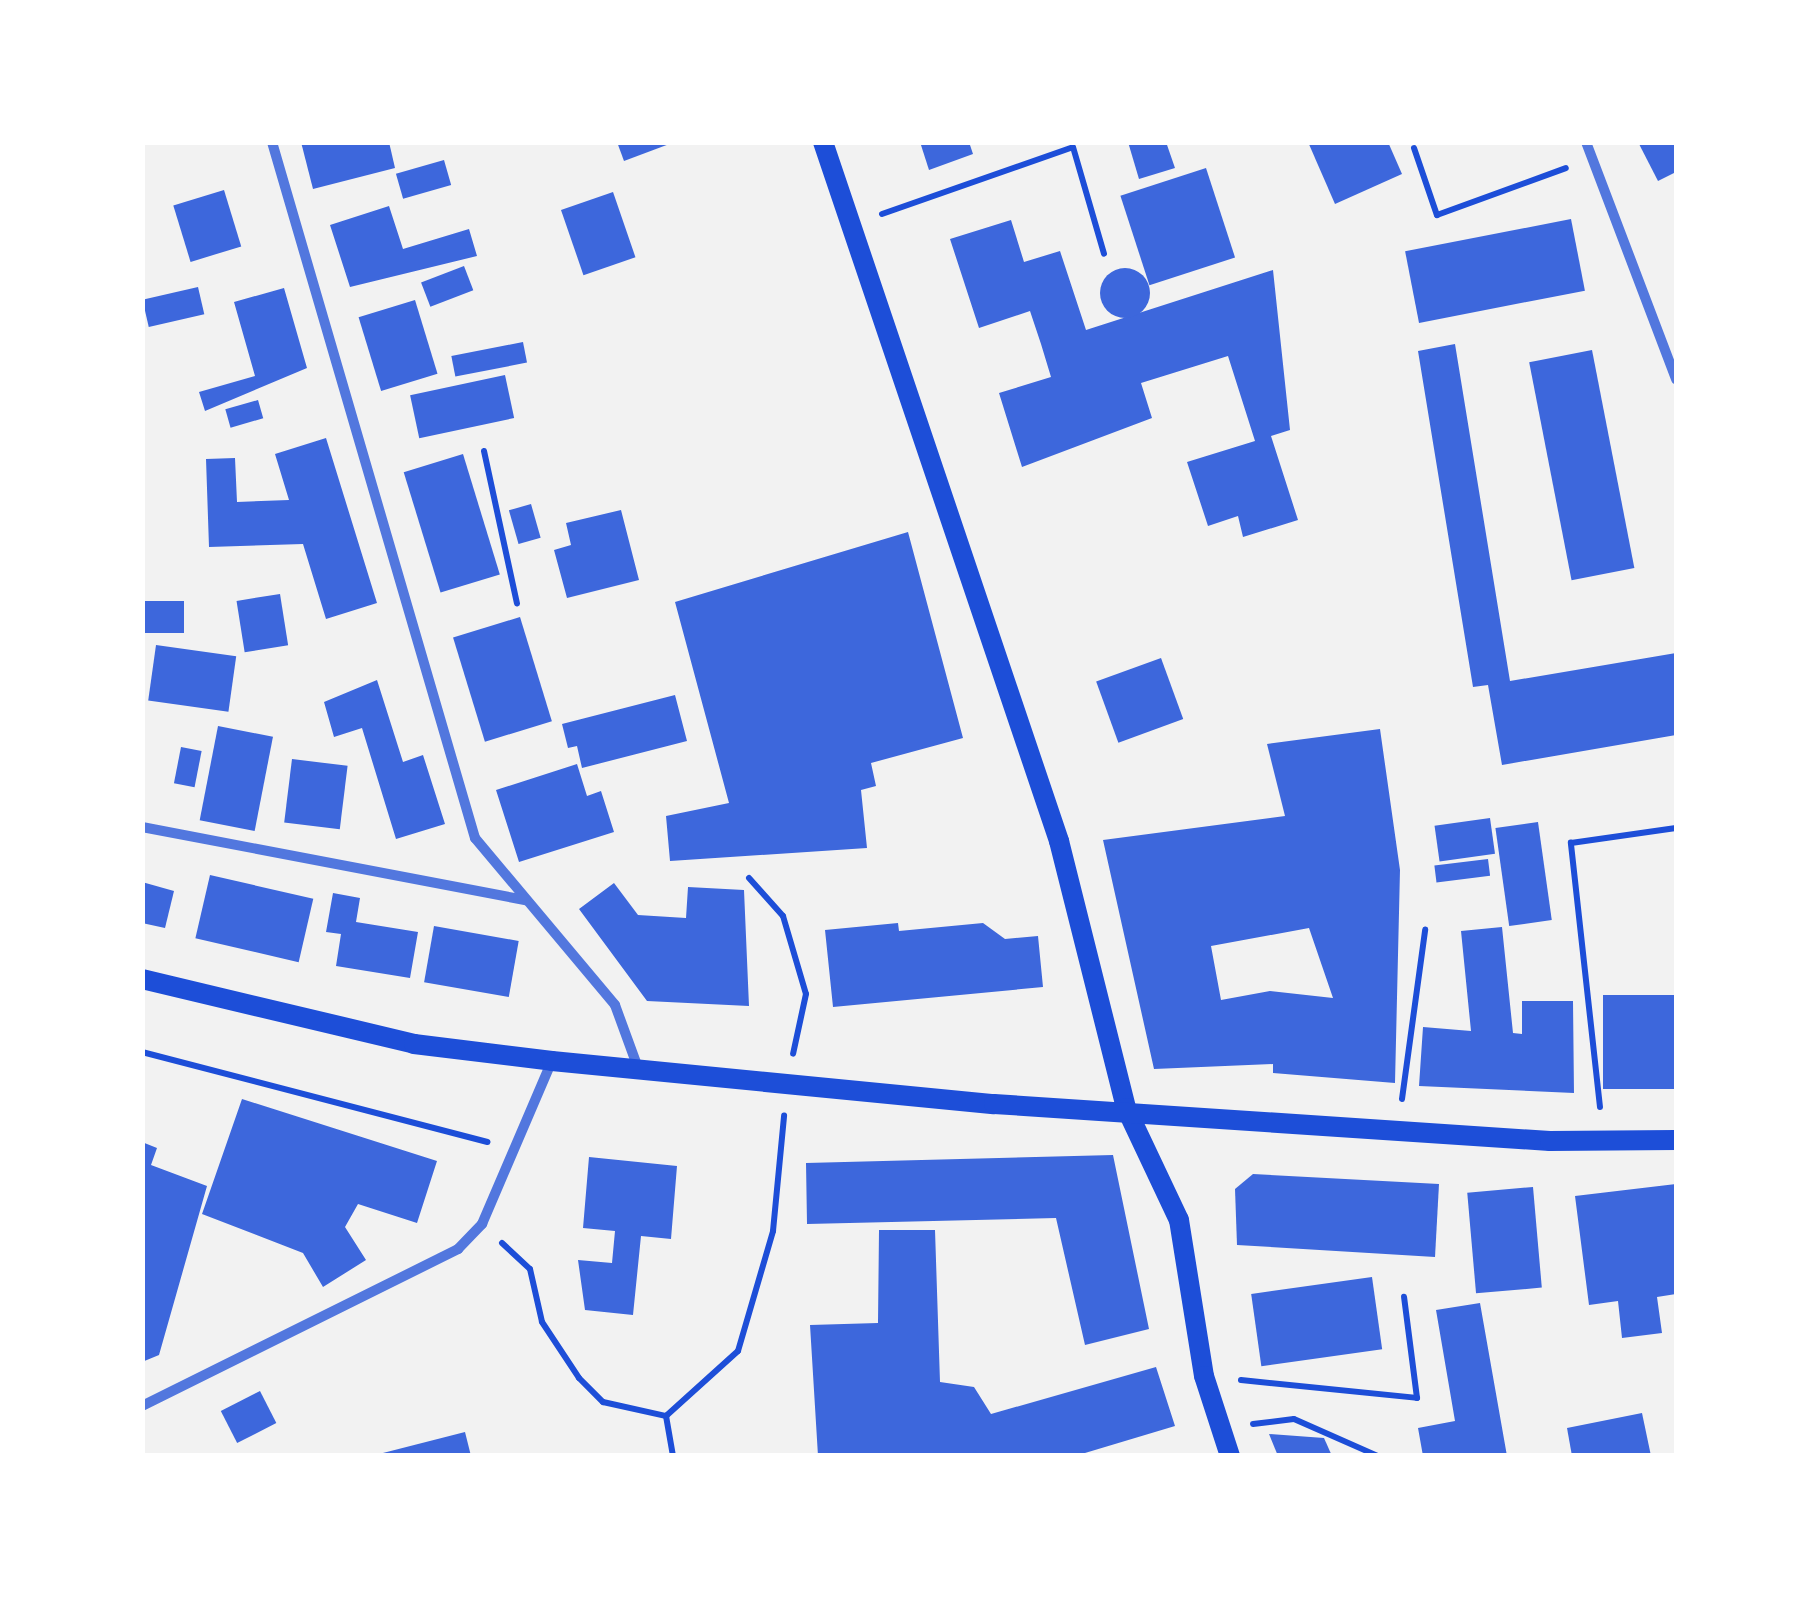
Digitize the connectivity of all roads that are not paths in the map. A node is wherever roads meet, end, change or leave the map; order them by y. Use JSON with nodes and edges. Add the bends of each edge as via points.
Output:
{"nodes":[{"id":1,"x":272,"y":142,"type":"edge"},
{"id":2,"x":823,"y":142,"type":"edge"},
{"id":3,"x":1586,"y":142,"type":"edge"},
{"id":4,"x":1676,"y":379,"type":"edge"},
{"id":5,"x":142,"y":827,"type":"edge"},
{"id":6,"x":527,"y":901,"type":"junction"},
{"id":7,"x":142,"y":979,"type":"edge"},
{"id":8,"x":552,"y":1061,"type":"junction"},
{"id":9,"x":638,"y":1068,"type":"junction"},
{"id":10,"x":1126,"y":1108,"type":"junction"},
{"id":11,"x":1676,"y":1140,"type":"edge"},
{"id":12,"x":142,"y":1406,"type":"edge"},
{"id":13,"x":1230,"y":1456,"type":"edge"}],
"edges":[{"from":1,"to":6,"type":"street","via":[[475,838]]},
{"from":2,"to":10,"type":"main road","via":[[1059,841]]},
{"from":3,"to":4,"type":"street"},
{"from":5,"to":6,"type":"street"},
{"from":6,"to":9,"type":"street","via":[[615,1005]]},
{"from":7,"to":8,"type":"main road","via":[[414,1044]]},
{"from":8,"to":9,"type":"main road"},
{"from":8,"to":12,"type":"street","via":[[482,1224],[458,1249]]},
{"from":9,"to":10,"type":"main road"},
{"from":10,"to":11,"type":"main road","via":[[1604,1143]]},
{"from":10,"to":13,"type":"main road","via":[[1179,1220],[1204,1376]]}]}
